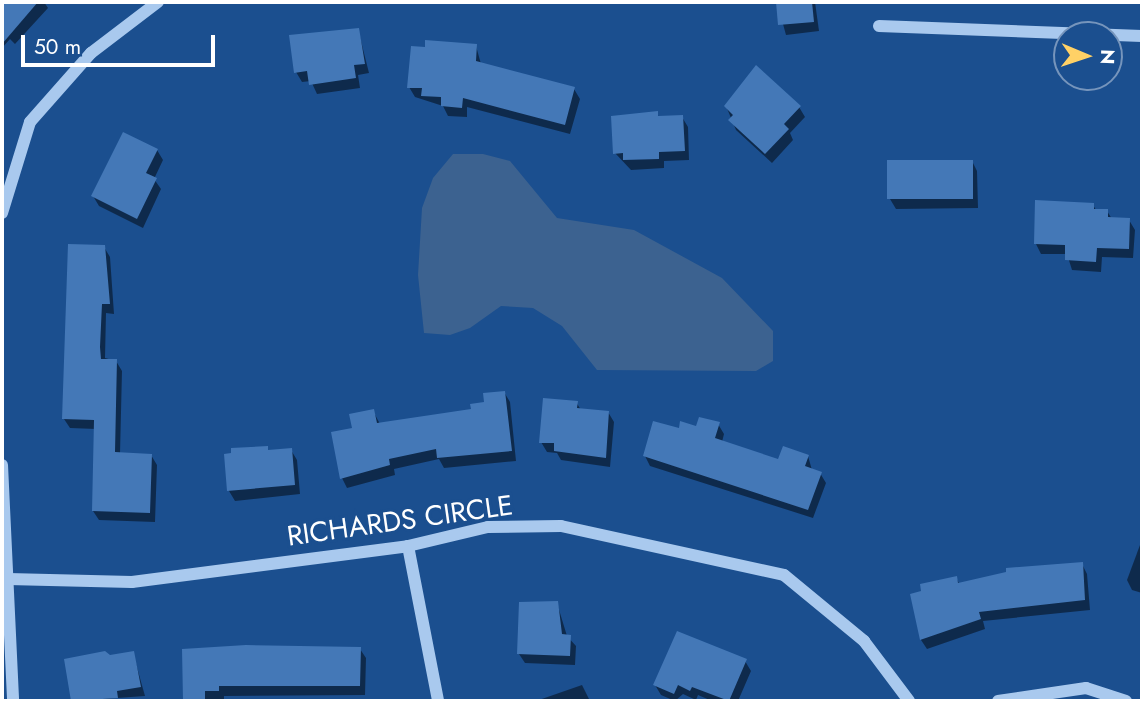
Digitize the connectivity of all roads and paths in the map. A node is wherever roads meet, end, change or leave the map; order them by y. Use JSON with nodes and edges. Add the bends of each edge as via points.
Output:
{"nodes":[{"id":1,"x":158,"y":2,"type":"edge"},
{"id":2,"x":879,"y":26,"type":"dead end"},
{"id":3,"x":1142,"y":36,"type":"edge"},
{"id":4,"x":2,"y":214,"type":"edge"},
{"id":5,"x":2,"y":465,"type":"edge"},
{"id":6,"x":408,"y":546,"type":"junction"},
{"id":7,"x":8,"y":579,"type":"junction"},
{"id":8,"x":13,"y":701,"type":"edge"},
{"id":9,"x":438,"y":701,"type":"edge"},
{"id":10,"x":909,"y":701,"type":"edge"},
{"id":11,"x":998,"y":701,"type":"edge"},
{"id":12,"x":1126,"y":701,"type":"edge"}],
"edges":[{"from":1,"to":4,"type":"street","via":[[91,52],[30,122]]},
{"from":2,"to":3,"type":"street"},
{"from":5,"to":7,"type":"street"},
{"from":6,"to":7,"type":"street","name":"RICHARDS CIRCLE","via":[[132,582]]},
{"from":6,"to":9,"type":"street"},
{"from":6,"to":10,"type":"street","name":"RICHARDS CIRCLE","via":[[488,527],[561,526],[784,575],[864,641]]},
{"from":7,"to":8,"type":"street"},
{"from":11,"to":12,"type":"street","via":[[1086,688]]}]}
